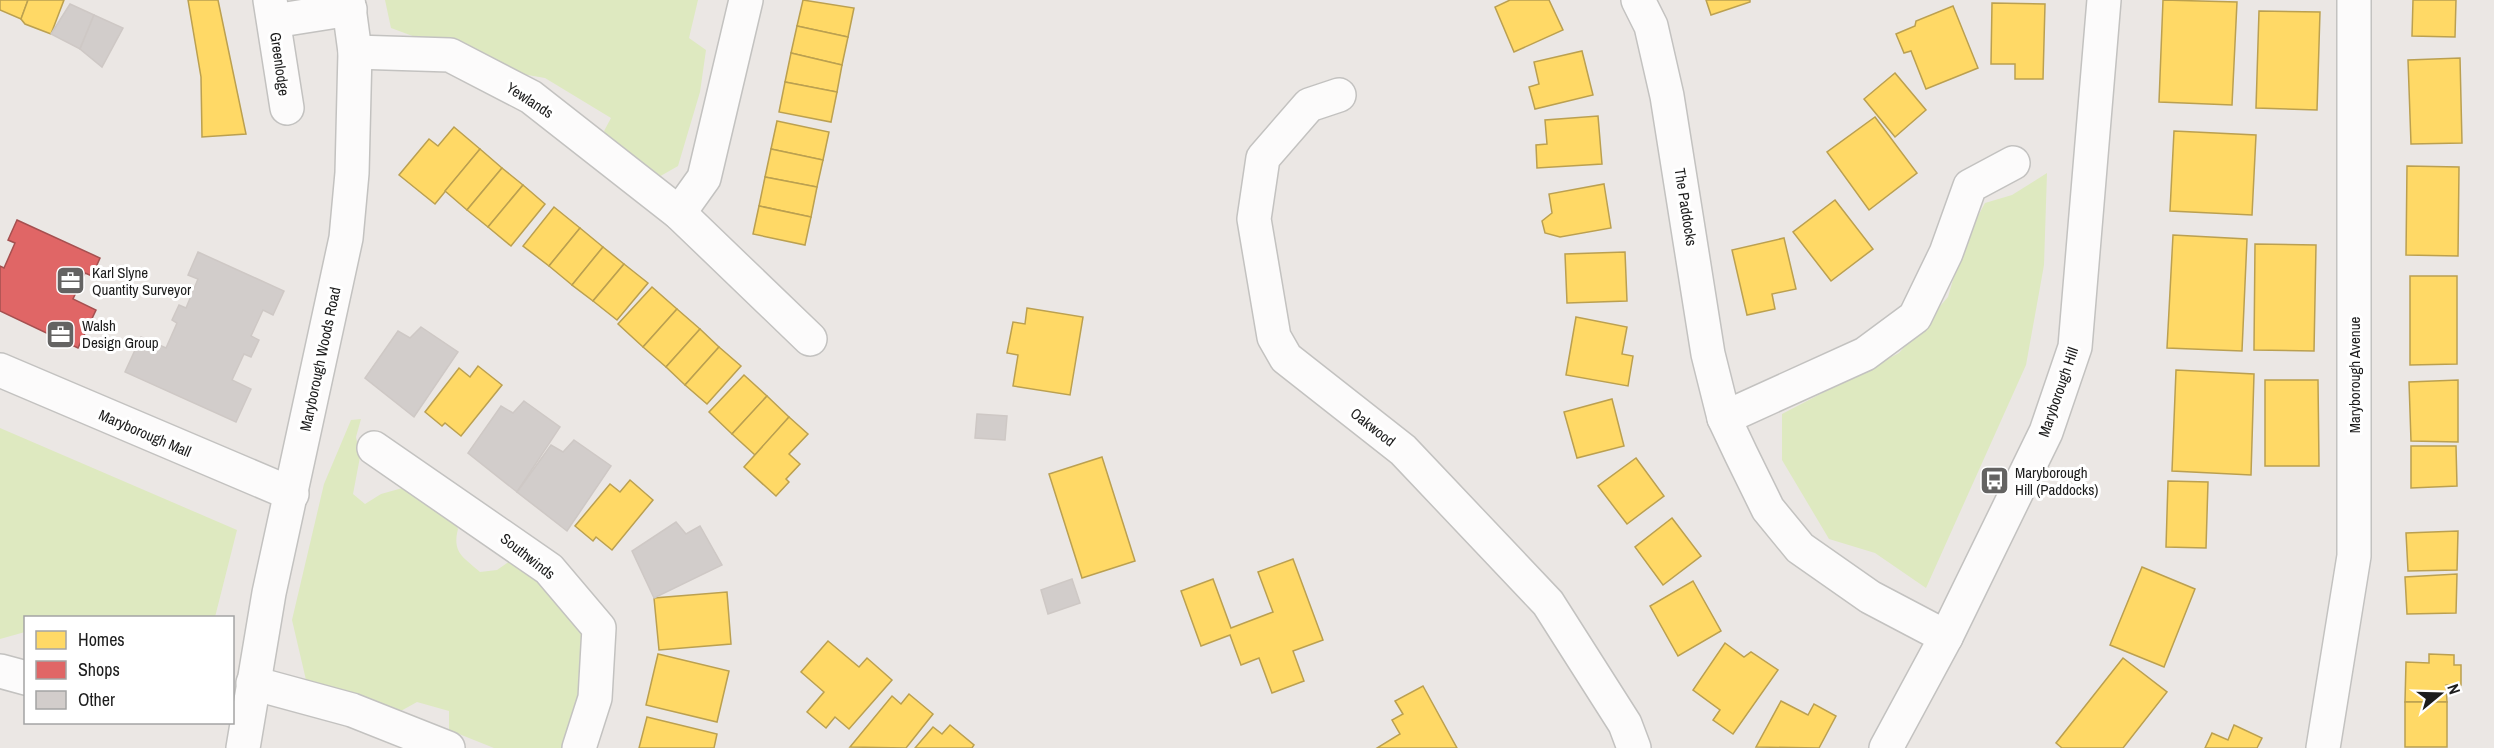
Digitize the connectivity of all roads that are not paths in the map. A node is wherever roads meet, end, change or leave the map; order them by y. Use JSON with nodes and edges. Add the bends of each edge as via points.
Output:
{"nodes":[{"id":1,"x":746,"y":0,"type":"edge"},
{"id":2,"x":1638,"y":0,"type":"edge"},
{"id":3,"x":2104,"y":0,"type":"edge"},
{"id":4,"x":2354,"y":0,"type":"edge"},
{"id":5,"x":349,"y":4,"type":"edge"},
{"id":6,"x":272,"y":10,"type":"edge"},
{"id":7,"x":355,"y":52,"type":"junction"},
{"id":8,"x":1339,"y":95,"type":"dead end"},
{"id":9,"x":287,"y":108,"type":"dead end"},
{"id":10,"x":2013,"y":163,"type":"dead end"},
{"id":11,"x":680,"y":213,"type":"junction"},
{"id":12,"x":810,"y":339,"type":"dead end"},
{"id":13,"x":0,"y":370,"type":"edge"},
{"id":14,"x":1724,"y":418,"type":"junction"},
{"id":15,"x":374,"y":448,"type":"dead end"},
{"id":16,"x":291,"y":494,"type":"junction"},
{"id":17,"x":1946,"y":637,"type":"junction"},
{"id":18,"x":0,"y":671,"type":"edge"},
{"id":19,"x":24,"y":677,"type":"edge"},
{"id":20,"x":245,"y":703,"type":"edge"},
{"id":21,"x":243,"y":748,"type":"edge"},
{"id":22,"x":448,"y":748,"type":"edge"},
{"id":23,"x":579,"y":748,"type":"edge"},
{"id":24,"x":1634,"y":748,"type":"edge"},
{"id":25,"x":1886,"y":748,"type":"edge"},
{"id":26,"x":2324,"y":748,"type":"edge"}],
"edges":[{"from":1,"to":11,"type":"street","via":[[704,178]]},
{"from":2,"to":14,"type":"street","name":"The Paddocks","via":[[1651,26],[1668,96],[1708,354]]},
{"from":3,"to":17,"type":"street","name":"Maryborough Hill","via":[[2075,347],[2046,432]]},
{"from":4,"to":26,"type":"street","name":"Maryborough Avenue","via":[[2354,556]]},
{"from":5,"to":6,"type":"street","name":"Greenlodge"},
{"from":5,"to":7,"type":"street","name":"Maryborough Woods Road"},
{"from":6,"to":9,"type":"street","name":"Greenlodge"},
{"from":7,"to":11,"type":"street","name":"Yewlands","via":[[450,55],[531,97]]},
{"from":7,"to":16,"type":"street","name":"Maryborough Woods Road","via":[[346,238]]},
{"from":8,"to":24,"type":"street","name":"Oakwood","via":[[1310,105],[1263,158],[1254,219],[1274,338],[1286,358],[1403,450],[1548,603],[1625,724]]},
{"from":10,"to":14,"type":"street","via":[[1970,186],[1946,253],[1915,317],[1865,354]]},
{"from":11,"to":12,"type":"street","name":"Yewlands"},
{"from":13,"to":16,"type":"street","name":"Maryborough Mall"},
{"from":14,"to":17,"type":"street","name":"The Paddocks","via":[[1768,509],[1800,548],[1870,597]]},
{"from":15,"to":23,"type":"street","name":"Southwinds","via":[[549,569],[599,628],[595,698]]},
{"from":16,"to":20,"type":"street","name":"Maryborough Woods Road"},
{"from":17,"to":25,"type":"street","name":"Maryborough Hill"},
{"from":18,"to":19,"type":"street"},
{"from":20,"to":21,"type":"street","name":"Maryborough Woods Road"},
{"from":20,"to":22,"type":"street","via":[[352,710]]}]}
